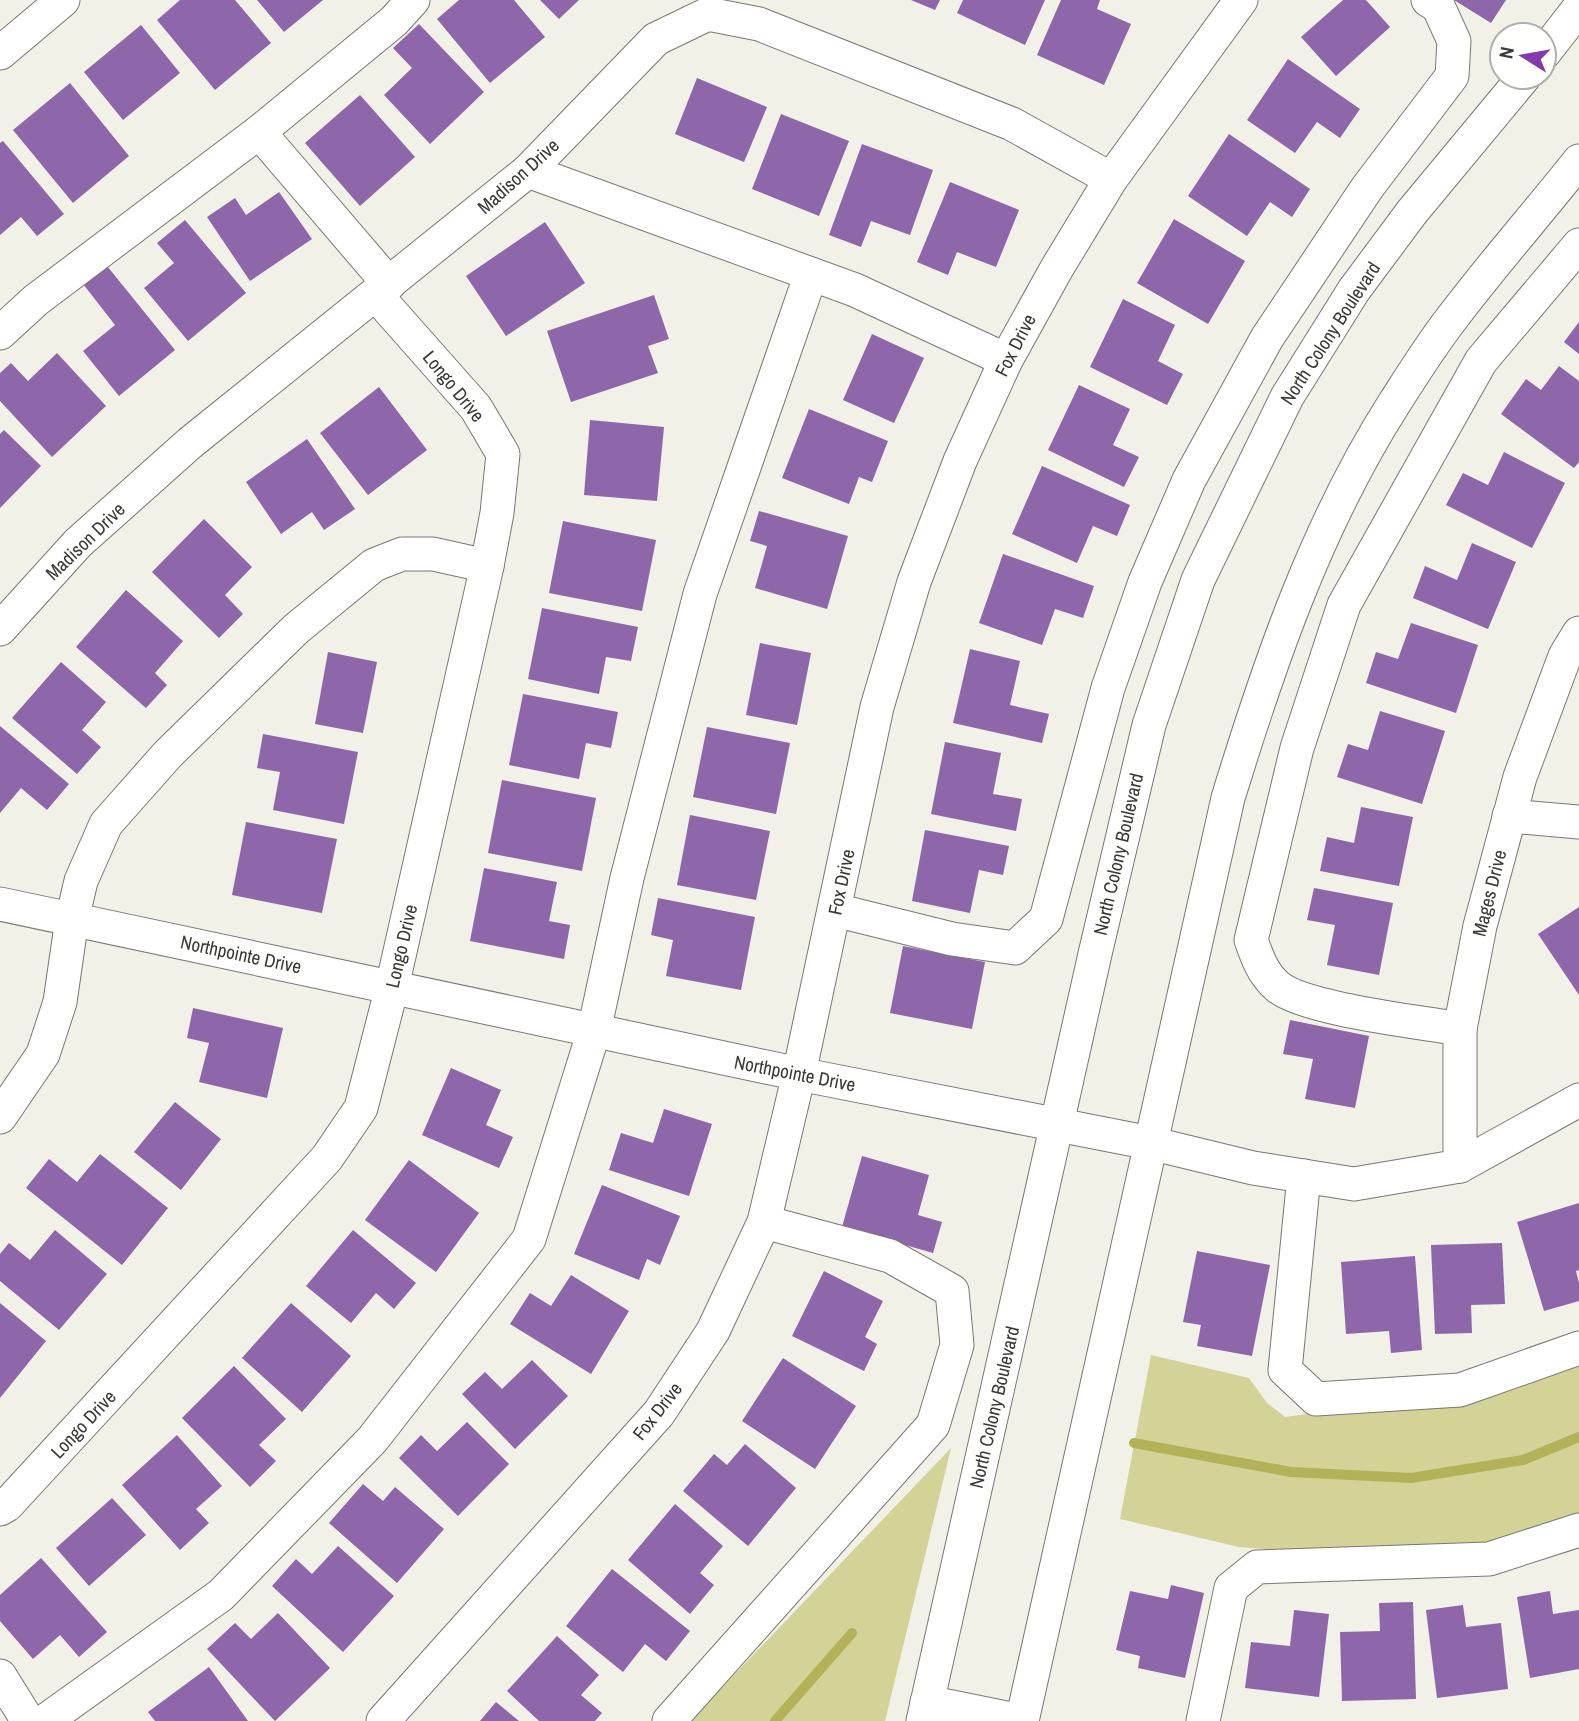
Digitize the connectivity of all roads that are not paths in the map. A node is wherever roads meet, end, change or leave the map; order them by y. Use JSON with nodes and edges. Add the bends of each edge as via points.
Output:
{"nodes":[{"id":1,"x":63,"y":0,"type":"edge"},
{"id":2,"x":413,"y":0,"type":"edge"},
{"id":3,"x":1428,"y":0,"type":"edge"},
{"id":4,"x":1230,"y":3,"type":"edge"},
{"id":5,"x":1579,"y":8,"type":"edge"},
{"id":6,"x":1558,"y":34,"type":"edge"},
{"id":7,"x":0,"y":52,"type":"edge"},
{"id":8,"x":1512,"y":91,"type":"edge"},
{"id":9,"x":259,"y":132,"type":"junction"},
{"id":10,"x":1579,"y":161,"type":"edge"},
{"id":11,"x":528,"y":171,"type":"junction"},
{"id":12,"x":1111,"y":179,"type":"junction"},
{"id":13,"x":1579,"y":245,"type":"edge"},
{"id":14,"x":811,"y":274,"type":"junction"},
{"id":15,"x":383,"y":290,"type":"junction"},
{"id":16,"x":0,"y":333,"type":"edge"},
{"id":17,"x":1006,"y":360,"type":"junction"},
{"id":18,"x":487,"y":566,"type":"junction"},
{"id":19,"x":0,"y":629,"type":"edge"},
{"id":20,"x":1579,"y":633,"type":"edge"},
{"id":21,"x":1509,"y":816,"type":"junction"},
{"id":22,"x":1579,"y":822,"type":"edge"},
{"id":23,"x":0,"y":904,"type":"edge"},
{"id":24,"x":835,"y":910,"type":"junction"},
{"id":25,"x":72,"y":919,"type":"junction"},
{"id":26,"x":392,"y":987,"type":"junction"},
{"id":27,"x":1460,"y":1029,"type":"junction"},
{"id":28,"x":594,"y":1031,"type":"junction"},
{"id":29,"x":799,"y":1074,"type":"junction"},
{"id":30,"x":1579,"y":1100,"type":"edge"},
{"id":31,"x":0,"y":1117,"type":"edge"},
{"id":32,"x":1058,"y":1124,"type":"junction"},
{"id":33,"x":1150,"y":1143,"type":"junction"},
{"id":34,"x":1460,"y":1166,"type":"junction"},
{"id":35,"x":1304,"y":1176,"type":"junction"},
{"id":36,"x":764,"y":1222,"type":"junction"},
{"id":37,"x":1579,"y":1348,"type":"edge"},
{"id":38,"x":0,"y":1509,"type":"edge"},
{"id":39,"x":1579,"y":1530,"type":"edge"},
{"id":40,"x":0,"y":1676,"type":"edge"},
{"id":41,"x":925,"y":1711,"type":"edge"},
{"id":42,"x":28,"y":1721,"type":"edge"},
{"id":43,"x":45,"y":1721,"type":"edge"},
{"id":44,"x":383,"y":1721,"type":"edge"},
{"id":45,"x":669,"y":1721,"type":"edge"},
{"id":46,"x":1022,"y":1721,"type":"edge"},
{"id":47,"x":1203,"y":1721,"type":"edge"}],
"edges":[{"from":1,"to":7,"type":"street"},
{"from":2,"to":9,"type":"street","via":[[394,21]]},
{"from":3,"to":24,"type":"street","via":[[1438,6],[1454,41],[1452,76],[1367,188],[1267,338],[1189,480],[1145,582],[1108,688],[1046,919],[1015,948],[952,939]]},
{"from":4,"to":12,"type":"street","name":"Fox Drive"},
{"from":5,"to":6,"type":"street"},
{"from":8,"to":32,"type":"street","name":"North Colony Boulevard","via":[[1354,290],[1287,397],[1198,580],[1149,725]]},
{"from":9,"to":15,"type":"street","name":"Longo Drive"},
{"from":9,"to":16,"type":"street","via":[[36,300]]},
{"from":10,"to":33,"type":"street","via":[[1451,319],[1401,394],[1345,492],[1303,580],[1228,798]]},
{"from":11,"to":12,"type":"street","name":"Madison Drive","via":[[656,38],[708,13],[759,24],[1012,124]]},
{"from":11,"to":14,"type":"street"},
{"from":11,"to":15,"type":"street","name":"Madison Drive"},
{"from":12,"to":17,"type":"street","name":"Fox Drive"},
{"from":13,"to":27,"type":"street","via":[[1481,361],[1344,605],[1297,748],[1251,940],[1260,965],[1278,988],[1317,1004]]},
{"from":14,"to":17,"type":"street"},
{"from":14,"to":28,"type":"street","via":[[700,594],[627,878]]},
{"from":15,"to":18,"type":"street","name":"Longo Drive","via":[[477,408],[503,454]]},
{"from":15,"to":19,"type":"street","name":"Madison Drive","via":[[190,443],[78,543]]},
{"from":17,"to":24,"type":"street","name":"Fox Drive","via":[[960,461],[914,582],[877,707]]},
{"from":18,"to":25,"type":"street","via":[[433,554],[402,554],[374,565],[296,629],[168,754],[106,824],[81,881]]},
{"from":18,"to":26,"type":"street","name":"Longo Drive"},
{"from":20,"to":21,"type":"street","name":"Mages Drive","via":[[1565,656]]},
{"from":21,"to":22,"type":"street"},
{"from":21,"to":27,"type":"street","name":"Mages Drive","via":[[1479,926]]},
{"from":23,"to":25,"type":"street","name":"Northpointe Drive"},
{"from":24,"to":29,"type":"street","name":"Fox Drive"},
{"from":25,"to":26,"type":"street","name":"Northpointe Drive"},
{"from":25,"to":31,"type":"street","via":[[60,1002],[43,1054]]},
{"from":26,"to":28,"type":"street","name":"Northpointe Drive"},
{"from":26,"to":38,"type":"street","name":"Longo Drive","via":[[361,1108],[327,1158]]},
{"from":27,"to":34,"type":"street","name":"Mages Drive"},
{"from":28,"to":29,"type":"street","name":"Northpointe Drive"},
{"from":28,"to":43,"type":"street","via":[[529,1239],[372,1440],[221,1595]]},
{"from":29,"to":32,"type":"street","name":"Northpointe Drive"},
{"from":29,"to":36,"type":"street","name":"Fox Drive"},
{"from":30,"to":34,"type":"street","name":"Northpointe Drive"},
{"from":32,"to":33,"type":"street","name":"Northpointe Drive"},
{"from":32,"to":41,"type":"street","name":"North Colony Boulevard"},
{"from":33,"to":35,"type":"street","name":"Northpointe Drive"},
{"from":33,"to":46,"type":"street"},
{"from":34,"to":35,"type":"street","name":"Northpointe Drive","via":[[1354,1184]]},
{"from":35,"to":37,"type":"street","via":[[1285,1370],[1316,1399],[1460,1390]]},
{"from":36,"to":44,"type":"street","name":"Fox Drive","via":[[713,1332],[659,1413]]},
{"from":36,"to":45,"type":"street","via":[[890,1256],[952,1290],[957,1345],[933,1425]]},
{"from":39,"to":47,"type":"street","via":[[1489,1559],[1256,1567],[1231,1588]]},
{"from":40,"to":42,"type":"street"},
{"from":41,"to":46,"type":"street"}]}
